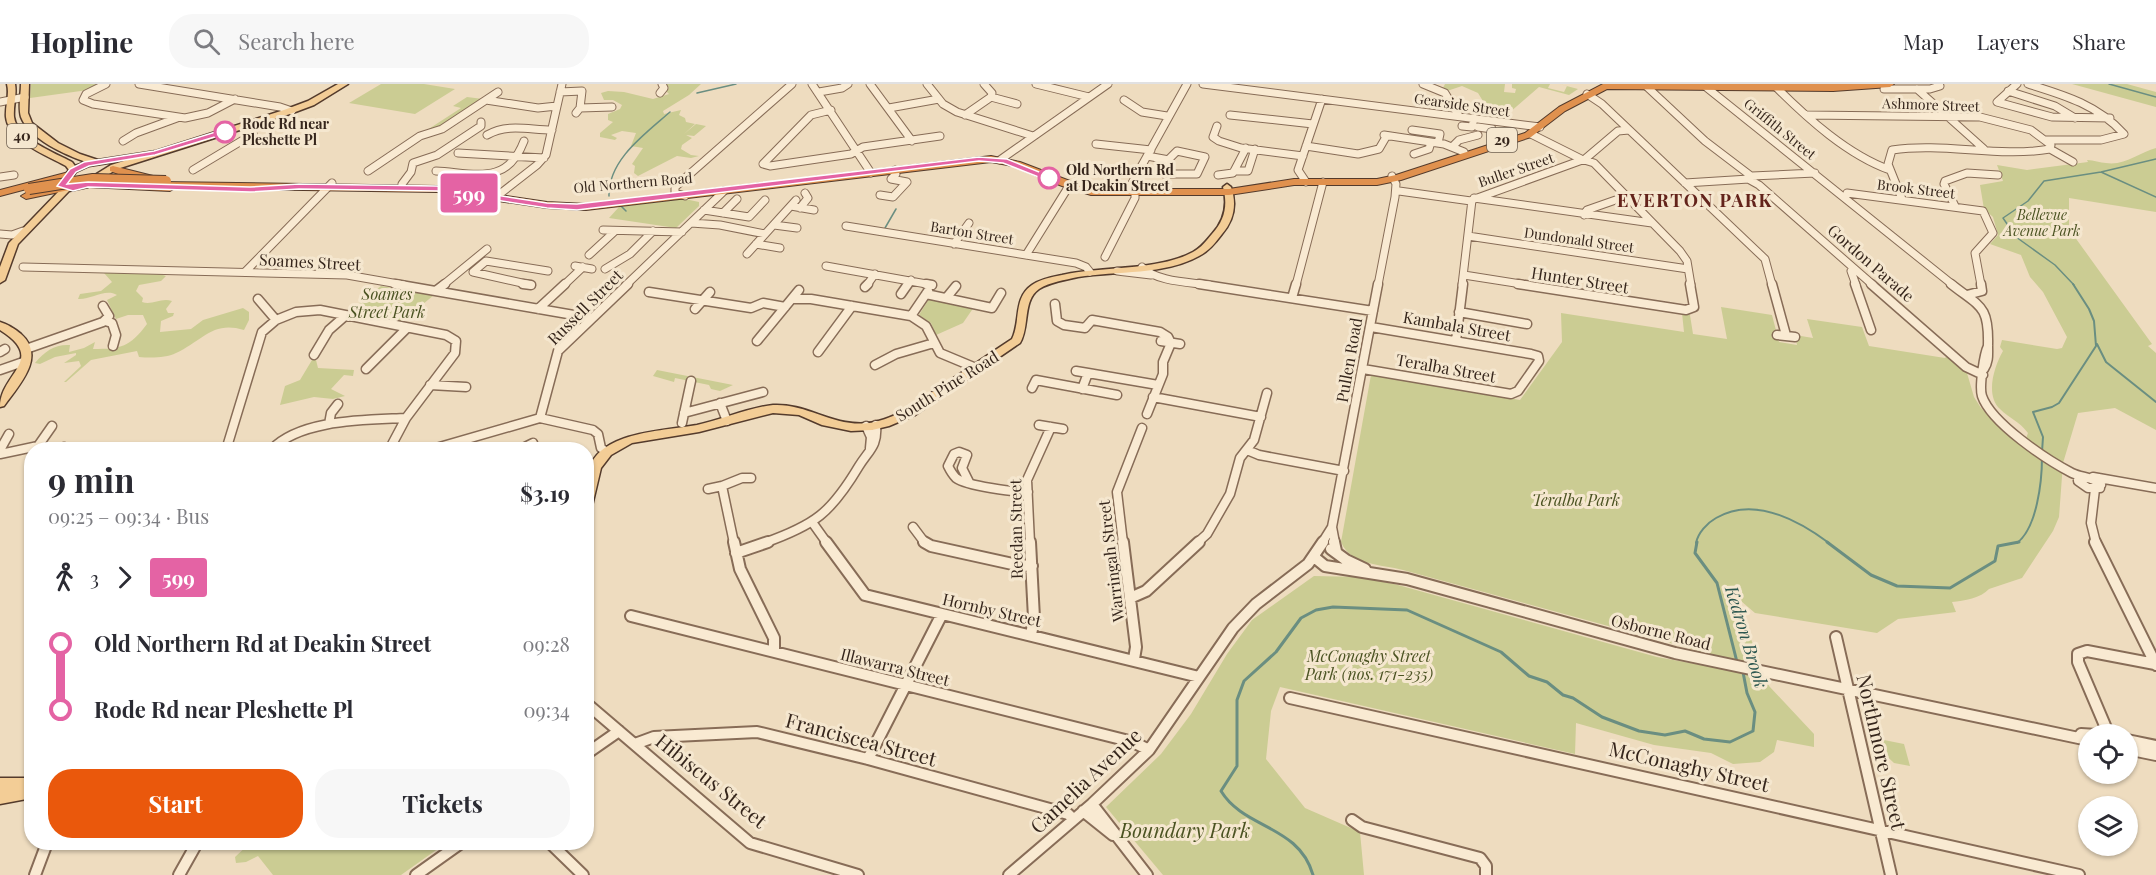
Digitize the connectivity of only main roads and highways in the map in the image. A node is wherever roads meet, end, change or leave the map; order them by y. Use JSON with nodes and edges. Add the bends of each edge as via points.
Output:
{"nodes":[{"id":1,"x":11,"y":84,"type":"edge"},
{"id":2,"x":25,"y":84,"type":"edge"},
{"id":3,"x":344,"y":84,"type":"edge"},
{"id":4,"x":1598,"y":84,"type":"edge"},
{"id":5,"x":1619,"y":84,"type":"edge"},
{"id":6,"x":1696,"y":84,"type":"edge"},
{"id":7,"x":1801,"y":84,"type":"edge"},
{"id":8,"x":1854,"y":84,"type":"edge"},
{"id":9,"x":1645,"y":85,"type":"edge"},
{"id":10,"x":1823,"y":85,"type":"edge"},
{"id":11,"x":1778,"y":86,"type":"edge"},
{"id":12,"x":1887,"y":86,"type":"edge"},
{"id":13,"x":1706,"y":87,"type":"junction"},
{"id":14,"x":1534,"y":129,"type":"junction"},
{"id":15,"x":1003,"y":158,"type":"junction"},
{"id":16,"x":99,"y":162,"type":"junction"},
{"id":17,"x":112,"y":166,"type":"junction"},
{"id":18,"x":870,"y":171,"type":"junction"},
{"id":19,"x":71,"y":173,"type":"junction"},
{"id":20,"x":854,"y":173,"type":"junction"},
{"id":21,"x":1304,"y":180,"type":"junction"},
{"id":22,"x":1394,"y":183,"type":"junction"},
{"id":23,"x":284,"y":184,"type":"junction"},
{"id":24,"x":331,"y":184,"type":"junction"},
{"id":25,"x":85,"y":185,"type":"junction"},
{"id":26,"x":66,"y":188,"type":"junction"},
{"id":27,"x":1135,"y":189,"type":"junction"},
{"id":28,"x":681,"y":191,"type":"junction"},
{"id":29,"x":44,"y":193,"type":"junction"},
{"id":30,"x":1229,"y":193,"type":"junction"},
{"id":31,"x":498,"y":195,"type":"junction"},
{"id":32,"x":0,"y":197,"type":"edge"},
{"id":33,"x":58,"y":198,"type":"junction"},
{"id":34,"x":8,"y":258,"type":"junction"},
{"id":35,"x":0,"y":280,"type":"edge"},
{"id":36,"x":0,"y":325,"type":"edge"},
{"id":37,"x":0,"y":403,"type":"edge"},
{"id":38,"x":594,"y":471,"type":"edge"},
{"id":39,"x":0,"y":785,"type":"edge"},
{"id":40,"x":24,"y":785,"type":"edge"},
{"id":41,"x":24,"y":792,"type":"edge"},
{"id":42,"x":0,"y":797,"type":"edge"}],
"edges":[{"from":1,"to":19,"type":"main road","number":"40","via":[[11,123],[15,130],[69,164]]},
{"from":2,"to":16,"type":"main road","number":"40","via":[[25,119],[34,131],[80,158]]},
{"from":3,"to":17,"type":"main road","via":[[292,111]]},
{"from":4,"to":14,"type":"highway","number":"29","via":[[1555,107]]},
{"from":5,"to":9,"type":"highway","number":"29"},
{"from":5,"to":14,"type":"highway","number":"29","via":[[1587,94]]},
{"from":6,"to":13,"type":"highway"},
{"from":7,"to":10,"type":"highway"},
{"from":7,"to":11,"type":"highway"},
{"from":8,"to":10,"type":"highway"},
{"from":9,"to":13,"type":"highway","number":"29"},
{"from":10,"to":11,"type":"highway"},
{"from":10,"to":12,"type":"highway"},
{"from":11,"to":13,"type":"highway","via":[[1721,90]]},
{"from":14,"to":22,"type":"highway","number":"29"},
{"from":14,"to":22,"type":"highway","number":"29","via":[[1464,152]]},
{"from":15,"to":18,"type":"highway","name":"Old Northern Road"},
{"from":15,"to":18,"type":"highway","name":"Old Northern Road","via":[[973,156]]},
{"from":15,"to":27,"type":"highway","name":"Old Northern Road","via":[[1096,190]]},
{"from":15,"to":27,"type":"highway","name":"Old Northern Road","via":[[1069,186],[1099,193]]},
{"from":16,"to":17,"type":"main road","number":"40"},
{"from":16,"to":19,"type":"main road","number":"40"},
{"from":17,"to":23,"type":"highway","via":[[146,177]]},
{"from":17,"to":25,"type":"main road"},
{"from":18,"to":20,"type":"highway","name":"Old Northern Road"},
{"from":19,"to":26,"type":"main road","via":[[61,184]]},
{"from":19,"to":32,"type":"highway"},
{"from":20,"to":28,"type":"highway","name":"Old Northern Road"},
{"from":20,"to":28,"type":"highway","name":"Old Northern Road","via":[[724,191],[709,197]]},
{"from":21,"to":22,"type":"highway","number":"29"},
{"from":21,"to":22,"type":"highway","number":"29","via":[[1372,178]]},
{"from":21,"to":30,"type":"highway","number":"29"},
{"from":23,"to":24,"type":"highway","name":"Old Northern Road"},
{"from":23,"to":24,"type":"highway","name":"Old Northern Road"},
{"from":23,"to":25,"type":"highway","via":[[250,189]]},
{"from":23,"to":32,"type":"highway","name":"Old Northern Road","bridge":true,"via":[[94,183]]},
{"from":24,"to":31,"type":"highway","name":"Old Northern Road"},
{"from":24,"to":31,"type":"highway","name":"Old Northern Road","via":[[445,186]]},
{"from":25,"to":26,"type":"main road"},
{"from":25,"to":34,"type":"main road","via":[[42,217]]},
{"from":26,"to":29,"type":"highway"},
{"from":26,"to":33,"type":"main road"},
{"from":27,"to":30,"type":"highway","name":"Old Northern Road"},
{"from":27,"to":30,"type":"highway","name":"Old Northern Road","via":[[1221,196]]},
{"from":28,"to":31,"type":"highway","name":"Old Northern Road","via":[[577,207]]},
{"from":29,"to":32,"type":"highway"},
{"from":29,"to":33,"type":"highway"},
{"from":30,"to":38,"type":"main road","name":"South Pine Road","via":[[1222,229],[1188,258],[1090,272],[1053,280],[1029,292],[1023,302],[1022,329],[1016,341],[911,412],[871,426],[837,425],[788,409],[773,409],[692,430],[629,440],[607,452]]},
{"from":33,"to":34,"type":"main road","via":[[23,231]]},
{"from":34,"to":35,"type":"main road"},
{"from":36,"to":37,"type":"main road","via":[[22,341],[26,349],[26,361]]},
{"from":39,"to":40,"type":"main road"},
{"from":41,"to":42,"type":"main road"}]}
